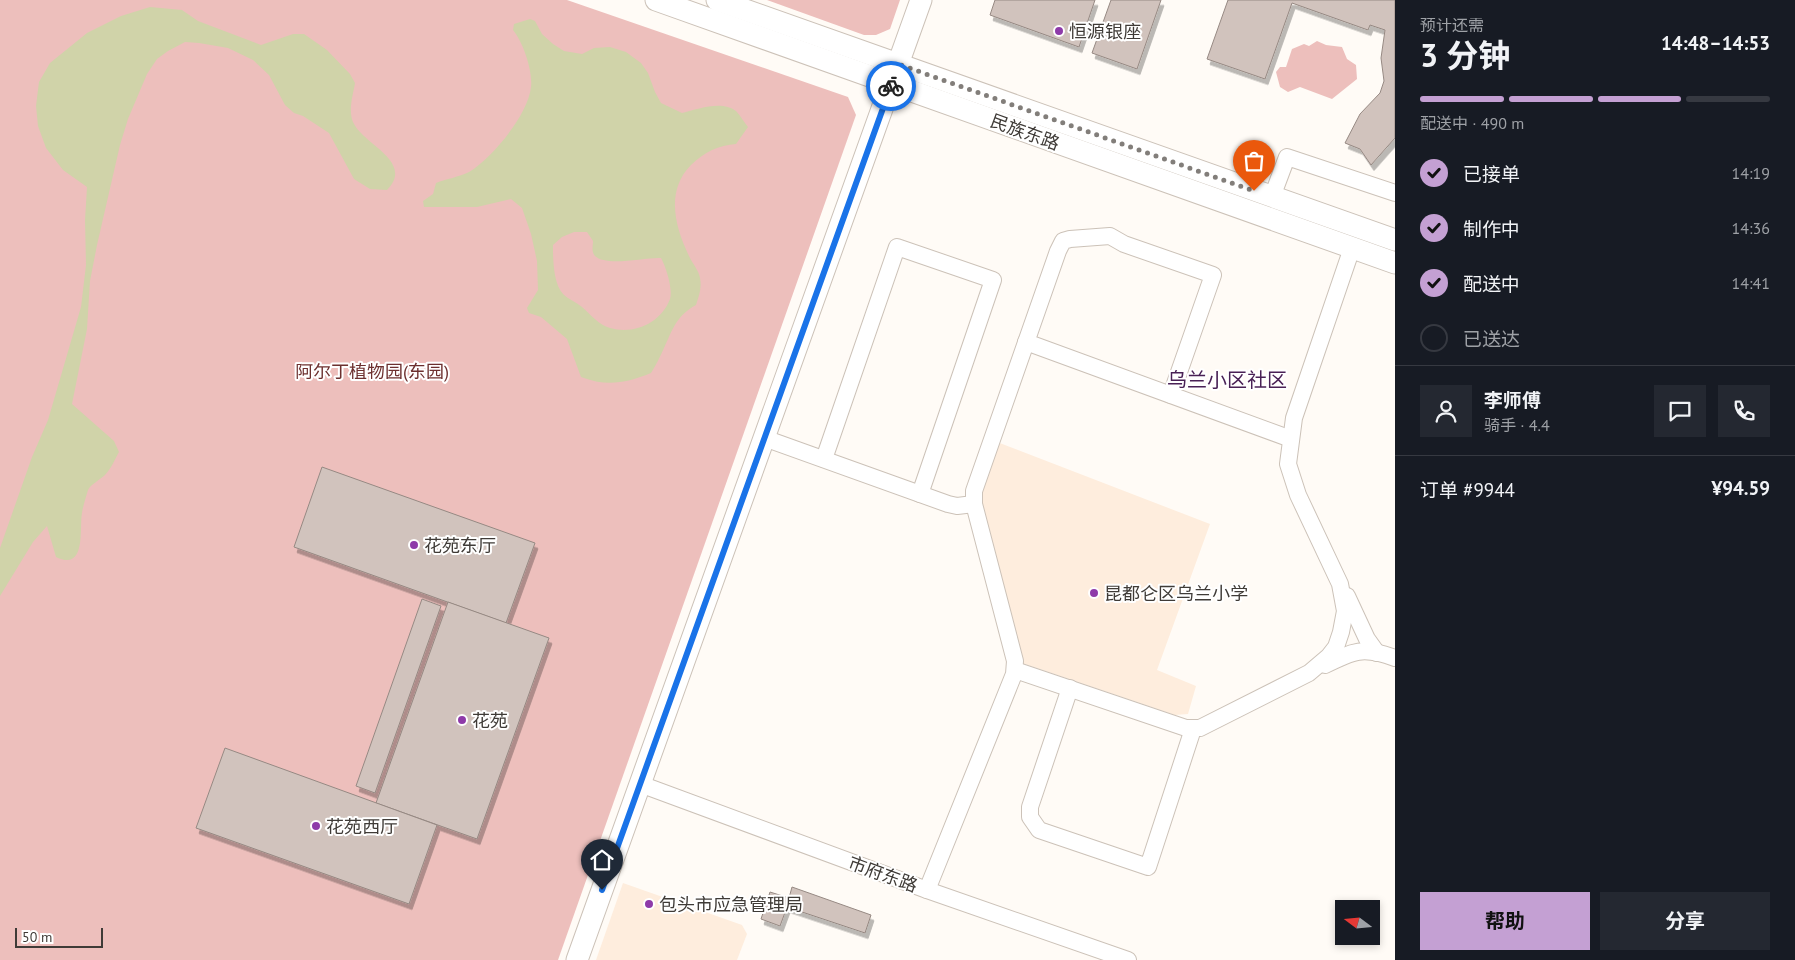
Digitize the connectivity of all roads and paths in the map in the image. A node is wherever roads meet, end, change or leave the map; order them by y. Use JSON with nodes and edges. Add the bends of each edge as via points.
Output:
{"nodes":[{"id":1,"x":656,"y":0,"type":"edge"},
{"id":2,"x":717,"y":0,"type":"edge"},
{"id":3,"x":921,"y":0,"type":"edge"},
{"id":4,"x":898,"y":64,"type":"junction"},
{"id":5,"x":891,"y":85,"type":"junction"},
{"id":6,"x":1395,"y":193,"type":"edge"},
{"id":7,"x":1272,"y":197,"type":"junction"},
{"id":8,"x":1395,"y":240,"type":"edge"},
{"id":9,"x":1352,"y":248,"type":"junction"},
{"id":10,"x":1395,"y":263,"type":"edge"},
{"id":11,"x":1026,"y":342,"type":"junction"},
{"id":12,"x":1171,"y":395,"type":"junction"},
{"id":13,"x":764,"y":438,"type":"junction"},
{"id":14,"x":1291,"y":439,"type":"junction"},
{"id":15,"x":824,"y":459,"type":"junction"},
{"id":16,"x":920,"y":494,"type":"junction"},
{"id":17,"x":974,"y":504,"type":"junction"},
{"id":18,"x":1340,"y":584,"type":"junction"},
{"id":19,"x":1377,"y":653,"type":"junction"},
{"id":20,"x":1395,"y":658,"type":"edge"},
{"id":21,"x":1015,"y":670,"type":"junction"},
{"id":22,"x":1309,"y":673,"type":"junction"},
{"id":23,"x":1070,"y":688,"type":"junction"},
{"id":24,"x":1193,"y":729,"type":"junction"},
{"id":25,"x":640,"y":784,"type":"junction"},
{"id":26,"x":927,"y":890,"type":"junction"},
{"id":27,"x":578,"y":960,"type":"edge"},
{"id":28,"x":1128,"y":960,"type":"edge"}],
"edges":[{"from":1,"to":5,"type":"main road","name":"民族东路"},
{"from":2,"to":4,"type":"main road","name":"民族东路"},
{"from":3,"to":4,"type":"main road"},
{"from":4,"to":5,"type":"main road"},
{"from":4,"to":7,"type":"main road","name":"民族东路"},
{"from":5,"to":9,"type":"main road","name":"民族东路"},
{"from":5,"to":13,"type":"main road"},
{"from":6,"to":7,"type":"street","via":[[1287,157]]},
{"from":7,"to":8,"type":"main road","name":"民族东路"},
{"from":9,"to":10,"type":"main road","name":"民族东路"},
{"from":9,"to":14,"type":"street","via":[[1297,410]]},
{"from":11,"to":12,"type":"street"},
{"from":11,"to":12,"type":"street","via":[[1063,241],[1110,236],[1124,244],[1213,275]]},
{"from":11,"to":17,"type":"street","via":[[975,484]]},
{"from":12,"to":14,"type":"street"},
{"from":13,"to":15,"type":"street"},
{"from":13,"to":25,"type":"main road"},
{"from":14,"to":18,"type":"street","via":[[1288,464],[1292,481]]},
{"from":15,"to":16,"type":"street"},
{"from":15,"to":16,"type":"street","via":[[897,247],[993,280]]},
{"from":16,"to":17,"type":"street","via":[[957,506]]},
{"from":17,"to":21,"type":"street"},
{"from":18,"to":19,"type":"street"},
{"from":18,"to":22,"type":"street","via":[[1345,611],[1342,632],[1330,656]]},
{"from":19,"to":20,"type":"street"},
{"from":19,"to":22,"type":"street","via":[[1356,651]]},
{"from":21,"to":23,"type":"street"},
{"from":21,"to":26,"type":"street"},
{"from":22,"to":24,"type":"street"},
{"from":23,"to":24,"type":"street"},
{"from":23,"to":24,"type":"street","via":[[1030,807],[1030,817],[1039,830],[1148,867]]},
{"from":25,"to":26,"type":"street","name":"市府东路"},
{"from":25,"to":27,"type":"main road"},
{"from":26,"to":28,"type":"street","name":"市府东路"}]}
